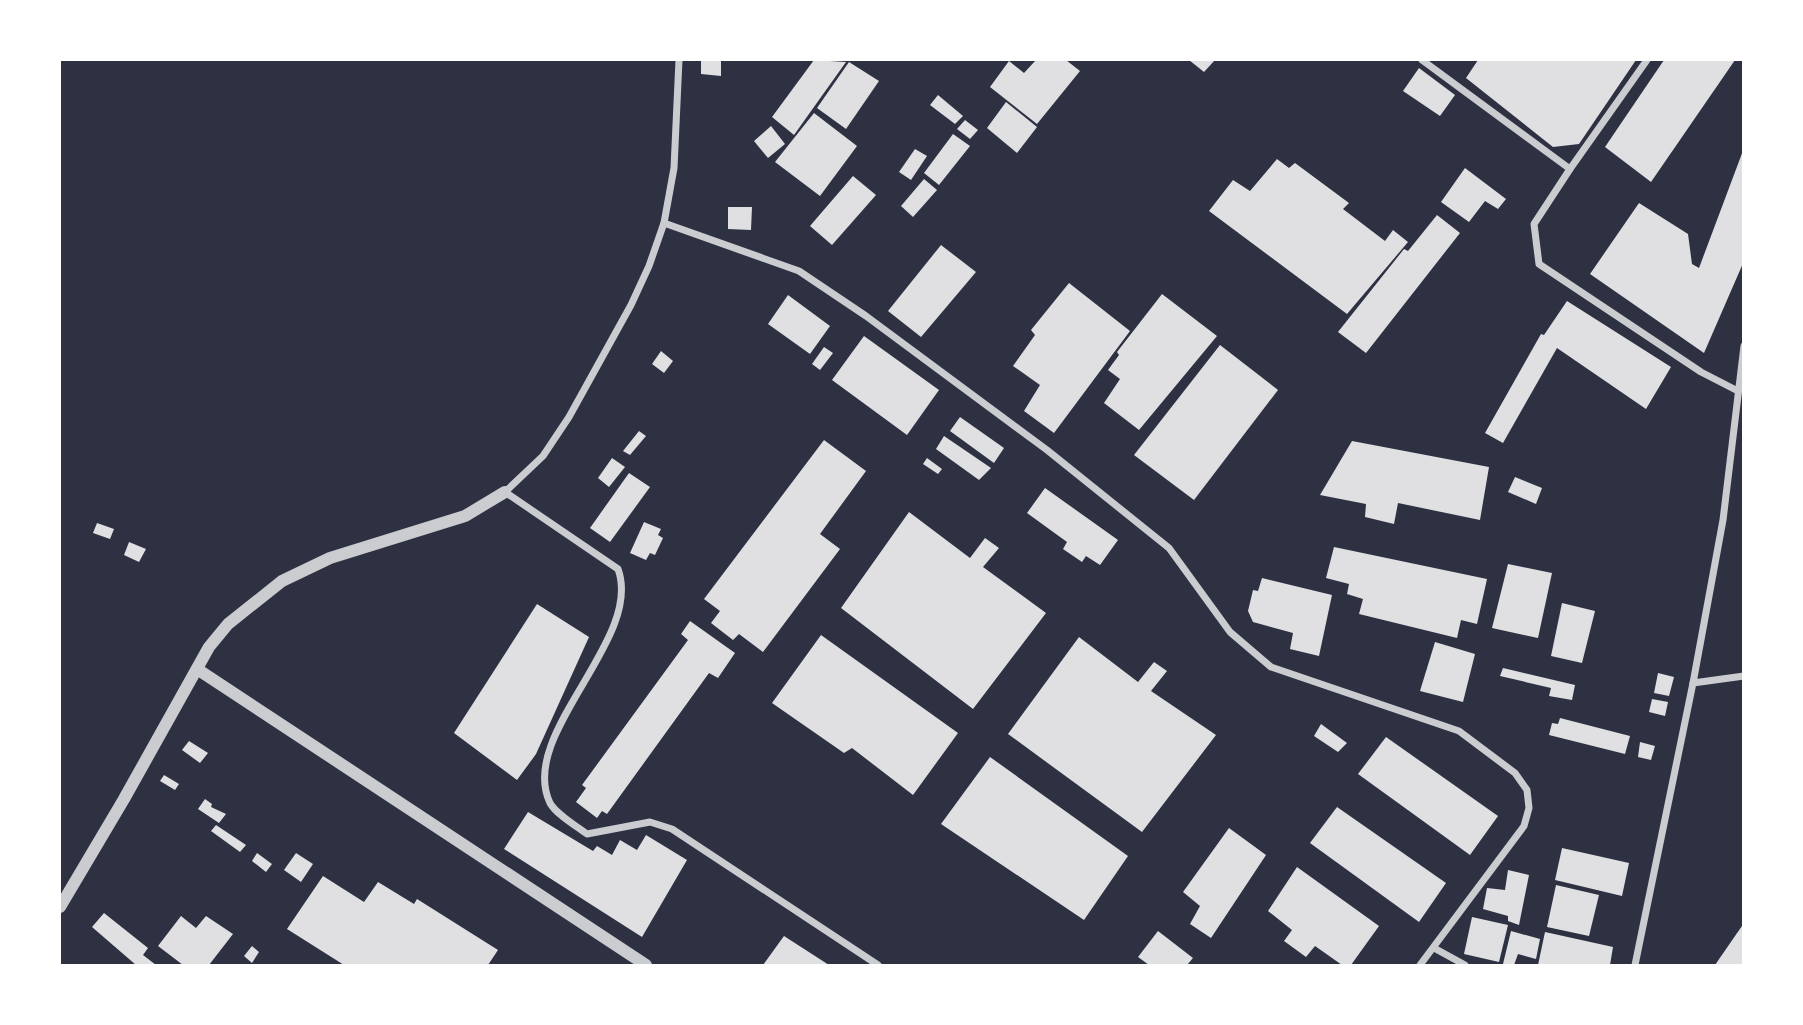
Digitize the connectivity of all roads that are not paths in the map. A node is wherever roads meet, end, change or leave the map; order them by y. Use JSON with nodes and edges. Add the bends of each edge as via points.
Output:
{"nodes":[{"id":1,"x":679,"y":60,"type":"edge"},
{"id":2,"x":1422,"y":60,"type":"edge"},
{"id":3,"x":1647,"y":60,"type":"edge"},
{"id":4,"x":1570,"y":169,"type":"junction"},
{"id":5,"x":664,"y":223,"type":"junction"},
{"id":6,"x":1744,"y":346,"type":"edge"},
{"id":7,"x":1736,"y":390,"type":"junction"},
{"id":8,"x":505,"y":492,"type":"junction"},
{"id":9,"x":197,"y":669,"type":"junction"},
{"id":10,"x":1744,"y":676,"type":"edge"},
{"id":11,"x":1693,"y":683,"type":"junction"},
{"id":12,"x":60,"y":907,"type":"edge"},
{"id":13,"x":1434,"y":948,"type":"junction"},
{"id":14,"x":646,"y":965,"type":"edge"},
{"id":15,"x":878,"y":965,"type":"edge"},
{"id":16,"x":1420,"y":965,"type":"edge"},
{"id":17,"x":1465,"y":965,"type":"edge"},
{"id":18,"x":1635,"y":965,"type":"edge"}],
"edges":[{"from":1,"to":5,"type":"street","via":[[674,168]]},
{"from":2,"to":4,"type":"street"},
{"from":3,"to":4,"type":"street"},
{"from":4,"to":7,"type":"street","via":[[1534,225],[1539,264],[1701,372]]},
{"from":5,"to":8,"type":"street","via":[[631,305],[569,417],[543,456]]},
{"from":5,"to":13,"type":"street","via":[[799,271],[846,302],[1047,450],[1169,548],[1230,632],[1271,667],[1459,731],[1516,773],[1527,790],[1524,826]]},
{"from":6,"to":7,"type":"street"},
{"from":7,"to":11,"type":"street","via":[[1723,520]]},
{"from":8,"to":9,"type":"street","via":[[465,516],[330,558],[282,581],[228,624]]},
{"from":8,"to":15,"type":"street","via":[[618,569],[623,582],[620,605],[603,651],[556,731],[548,754],[546,788],[551,805],[587,834],[650,822],[673,829]]},
{"from":9,"to":12,"type":"street"},
{"from":9,"to":14,"type":"street"},
{"from":10,"to":11,"type":"street"},
{"from":11,"to":18,"type":"street"},
{"from":13,"to":16,"type":"street"},
{"from":13,"to":17,"type":"street"}]}
